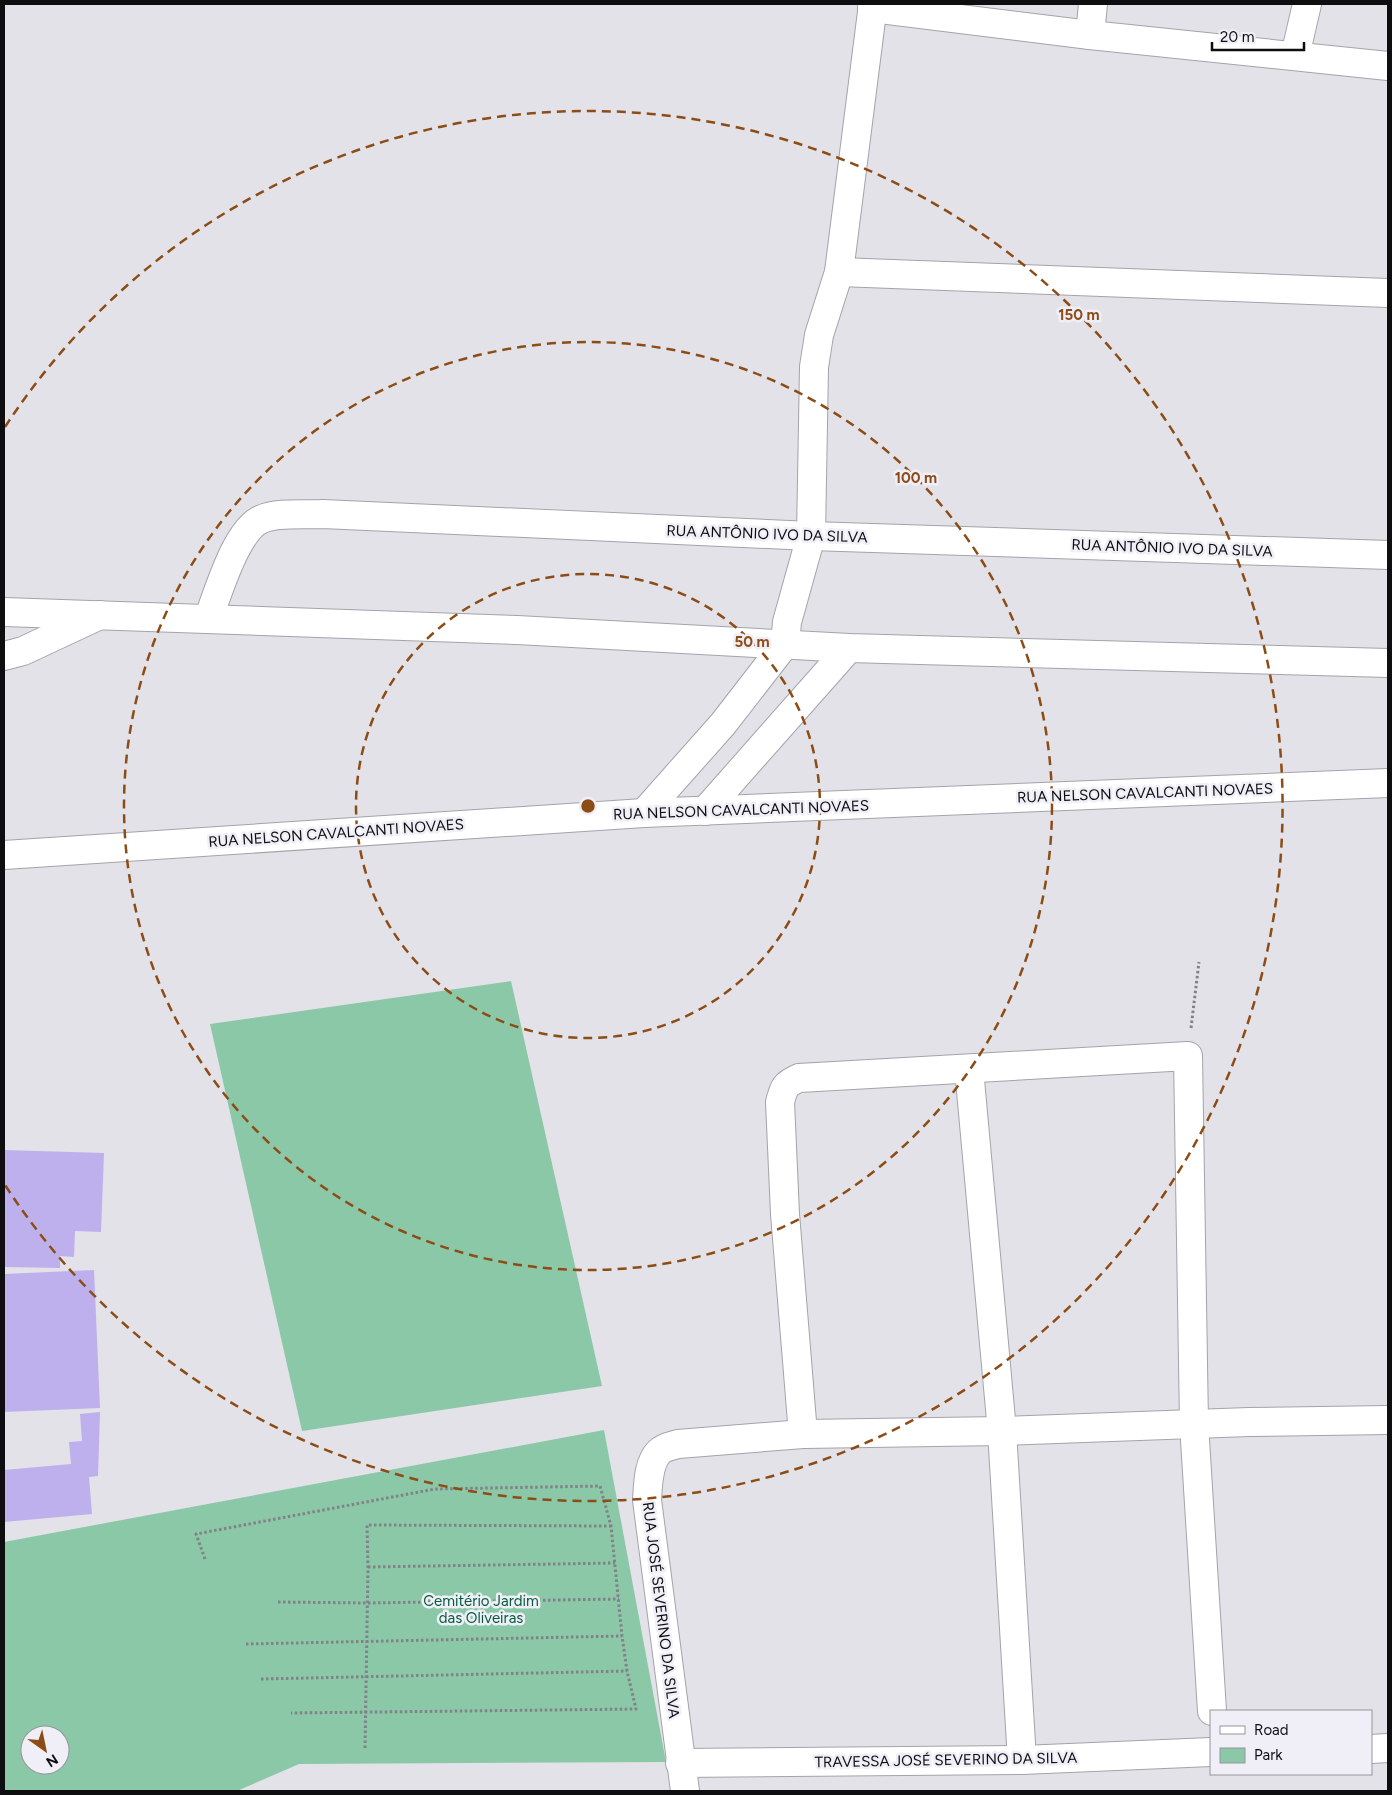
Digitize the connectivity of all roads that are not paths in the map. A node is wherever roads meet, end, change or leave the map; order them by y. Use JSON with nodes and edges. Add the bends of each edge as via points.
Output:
{"nodes":[{"id":1,"x":1093,"y":4,"type":"edge"},
{"id":2,"x":1307,"y":4,"type":"edge"},
{"id":3,"x":872,"y":6,"type":"edge"},
{"id":4,"x":1090,"y":35,"type":"junction"},
{"id":5,"x":1295,"y":56,"type":"junction"},
{"id":6,"x":1388,"y":66,"type":"edge"},
{"id":7,"x":839,"y":272,"type":"junction"},
{"id":8,"x":1388,"y":293,"type":"edge"},
{"id":9,"x":811,"y":536,"type":"junction"},
{"id":10,"x":1388,"y":555,"type":"edge"},
{"id":11,"x":4,"y":612,"type":"edge"},
{"id":12,"x":100,"y":615,"type":"junction"},
{"id":13,"x":208,"y":619,"type":"junction"},
{"id":14,"x":785,"y":644,"type":"junction"},
{"id":15,"x":849,"y":648,"type":"junction"},
{"id":16,"x":4,"y":656,"type":"edge"},
{"id":17,"x":1388,"y":663,"type":"edge"},
{"id":18,"x":1388,"y":783,"type":"edge"},
{"id":19,"x":705,"y":811,"type":"junction"},
{"id":20,"x":644,"y":813,"type":"junction"},
{"id":21,"x":4,"y":855,"type":"edge"},
{"id":22,"x":969,"y":1069,"type":"junction"},
{"id":23,"x":1388,"y":1420,"type":"edge"},
{"id":24,"x":1194,"y":1424,"type":"junction"},
{"id":25,"x":1002,"y":1431,"type":"junction"},
{"id":26,"x":803,"y":1434,"type":"junction"},
{"id":27,"x":1212,"y":1710,"type":"edge"},
{"id":28,"x":1388,"y":1748,"type":"edge"},
{"id":29,"x":1372,"y":1749,"type":"edge"},
{"id":30,"x":1210,"y":1752,"type":"edge"},
{"id":31,"x":1022,"y":1760,"type":"junction"},
{"id":32,"x":680,"y":1763,"type":"junction"},
{"id":33,"x":685,"y":1791,"type":"edge"}],
"edges":[{"from":1,"to":4,"type":"street"},
{"from":2,"to":5,"type":"street"},
{"from":3,"to":4,"type":"street"},
{"from":3,"to":7,"type":"street"},
{"from":4,"to":5,"type":"street"},
{"from":5,"to":6,"type":"street"},
{"from":7,"to":8,"type":"street"},
{"from":7,"to":9,"type":"street","via":[[819,335],[814,367]]},
{"from":9,"to":10,"type":"street","name":"RUA ANTÔNIO IVO DA SILVA"},
{"from":9,"to":13,"type":"street","name":"RUA ANTÔNIO IVO DA SILVA","via":[[323,514],[273,516],[254,523],[239,543]]},
{"from":9,"to":14,"type":"street","via":[[787,622]]},
{"from":11,"to":12,"type":"street"},
{"from":12,"to":13,"type":"street"},
{"from":12,"to":16,"type":"street","via":[[23,651]]},
{"from":13,"to":14,"type":"street"},
{"from":14,"to":15,"type":"street"},
{"from":14,"to":20,"type":"street","via":[[723,724]]},
{"from":15,"to":17,"type":"street"},
{"from":15,"to":19,"type":"street"},
{"from":18,"to":19,"type":"street","name":"RUA NELSON CAVALCANTI NOVAES"},
{"from":19,"to":20,"type":"street","name":"RUA NELSON CAVALCANTI NOVAES"},
{"from":20,"to":21,"type":"street","name":"RUA NELSON CAVALCANTI NOVAES"},
{"from":22,"to":24,"type":"street","via":[[1188,1056]]},
{"from":22,"to":25,"type":"street"},
{"from":22,"to":26,"type":"street","via":[[799,1078],[784,1088],[780,1102],[785,1214]]},
{"from":23,"to":24,"type":"street"},
{"from":24,"to":25,"type":"street"},
{"from":24,"to":27,"type":"street"},
{"from":25,"to":26,"type":"street"},
{"from":25,"to":31,"type":"street"},
{"from":26,"to":32,"type":"street","name":"RUA JOSÉ SEVERINO DA SILVA","via":[[678,1444],[658,1452],[654,1459],[647,1500]]},
{"from":28,"to":29,"type":"street"},
{"from":30,"to":31,"type":"street","name":"TRAVESSA JOSÉ SEVERINO DA SILVA"},
{"from":31,"to":32,"type":"street","name":"TRAVESSA JOSÉ SEVERINO DA SILVA"},
{"from":32,"to":33,"type":"street","name":"RUA JOSÉ SEVERINO DA SILVA"}]}
